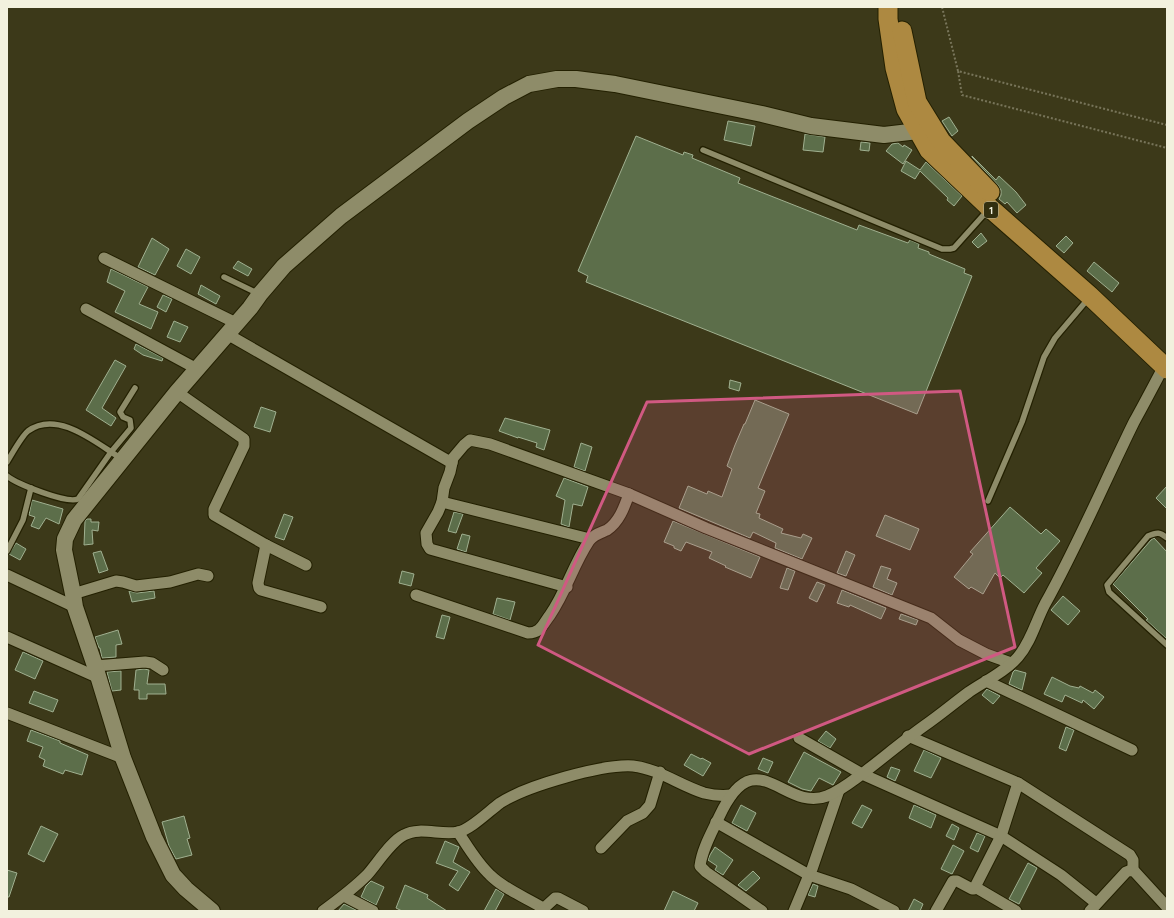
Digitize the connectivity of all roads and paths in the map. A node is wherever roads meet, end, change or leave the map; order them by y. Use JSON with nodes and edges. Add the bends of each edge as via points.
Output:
{"nodes":[{"id":1,"x":888,"y":7,"type":"edge"},
{"id":2,"x":895,"y":7,"type":"edge"},
{"id":3,"x":942,"y":7,"type":"edge"},
{"id":4,"x":958,"y":71,"type":"junction"},
{"id":5,"x":912,"y":105,"type":"junction"},
{"id":6,"x":1167,"y":125,"type":"edge"},
{"id":7,"x":918,"y":131,"type":"junction"},
{"id":8,"x":1167,"y":148,"type":"edge"},
{"id":9,"x":703,"y":150,"type":"dead end"},
{"id":10,"x":990,"y":208,"type":"junction"},
{"id":11,"x":104,"y":258,"type":"dead end"},
{"id":12,"x":224,"y":277,"type":"dead end"},
{"id":13,"x":260,"y":294,"type":"junction"},
{"id":14,"x":1090,"y":296,"type":"junction"},
{"id":15,"x":86,"y":309,"type":"dead end"},
{"id":16,"x":231,"y":329,"type":"junction"},
{"id":17,"x":1166,"y":363,"type":"edge"},
{"id":18,"x":198,"y":369,"type":"junction"},
{"id":19,"x":134,"y":388,"type":"dead end"},
{"id":20,"x":177,"y":392,"type":"junction"},
{"id":21,"x":117,"y":456,"type":"junction"},
{"id":22,"x":7,"y":462,"type":"edge"},
{"id":23,"x":452,"y":463,"type":"junction"},
{"id":24,"x":7,"y":476,"type":"edge"},
{"id":25,"x":31,"y":488,"type":"junction"},
{"id":26,"x":629,"y":494,"type":"junction"},
{"id":27,"x":988,"y":501,"type":"dead end"},
{"id":28,"x":442,"y":502,"type":"junction"},
{"id":29,"x":1167,"y":538,"type":"edge"},
{"id":30,"x":590,"y":539,"type":"junction"},
{"id":31,"x":266,"y":545,"type":"junction"},
{"id":32,"x":7,"y":551,"type":"edge"},
{"id":33,"x":306,"y":565,"type":"dead end"},
{"id":34,"x":7,"y":575,"type":"edge"},
{"id":35,"x":208,"y":576,"type":"dead end"},
{"id":36,"x":567,"y":587,"type":"junction"},
{"id":37,"x":416,"y":595,"type":"dead end"},
{"id":38,"x":74,"y":600,"type":"junction"},
{"id":39,"x":321,"y":607,"type":"dead end"},
{"id":40,"x":7,"y":637,"type":"edge"},
{"id":41,"x":1167,"y":645,"type":"edge"},
{"id":42,"x":1011,"y":663,"type":"junction"},
{"id":43,"x":163,"y":670,"type":"dead end"},
{"id":44,"x":97,"y":672,"type":"junction"},
{"id":45,"x":986,"y":681,"type":"junction"},
{"id":46,"x":7,"y":714,"type":"edge"},
{"id":47,"x":908,"y":736,"type":"junction"},
{"id":48,"x":799,"y":738,"type":"dead end"},
{"id":49,"x":1132,"y":750,"type":"dead end"},
{"id":50,"x":123,"y":758,"type":"junction"},
{"id":51,"x":660,"y":772,"type":"junction"},
{"id":52,"x":862,"y":774,"type":"junction"},
{"id":53,"x":1018,"y":783,"type":"junction"},
{"id":54,"x":839,"y":790,"type":"junction"},
{"id":55,"x":731,"y":795,"type":"junction"},
{"id":56,"x":716,"y":822,"type":"junction"},
{"id":57,"x":458,"y":832,"type":"junction"},
{"id":58,"x":1002,"y":836,"type":"junction"},
{"id":59,"x":601,"y":848,"type":"dead end"},
{"id":60,"x":1133,"y":870,"type":"junction"},
{"id":61,"x":809,"y":875,"type":"junction"},
{"id":62,"x":975,"y":887,"type":"junction"},
{"id":63,"x":344,"y":896,"type":"junction"},
{"id":64,"x":1167,"y":907,"type":"edge"},
{"id":65,"x":1093,"y":909,"type":"edge"},
{"id":66,"x":544,"y":910,"type":"edge"},
{"id":67,"x":212,"y":911,"type":"edge"},
{"id":68,"x":323,"y":911,"type":"edge"},
{"id":69,"x":373,"y":911,"type":"edge"},
{"id":70,"x":583,"y":911,"type":"edge"},
{"id":71,"x":762,"y":911,"type":"edge"},
{"id":72,"x":794,"y":911,"type":"edge"},
{"id":73,"x":894,"y":911,"type":"edge"},
{"id":74,"x":936,"y":911,"type":"edge"},
{"id":75,"x":1016,"y":911,"type":"edge"}],
"edges":[{"from":1,"to":5,"type":"highway","number":"1","via":[[895,68]]},
{"from":2,"to":5,"type":"highway","number":"1","via":[[907,61]]},
{"from":3,"to":4,"type":"path"},
{"from":4,"to":6,"type":"path"},
{"from":4,"to":8,"type":"path","via":[[962,95]]},
{"from":5,"to":7,"type":"highway","number":"1"},
{"from":5,"to":17,"type":"highway","number":"1","via":[[941,141],[987,189],[1098,288]]},
{"from":7,"to":10,"type":"highway","number":"1","via":[[929,150]]},
{"from":7,"to":13,"type":"main road","via":[[884,135],[811,126],[607,83],[557,79],[529,84],[468,121],[341,216],[284,266]]},
{"from":9,"to":10,"type":"lane","via":[[942,249],[954,248]]},
{"from":10,"to":14,"type":"highway","number":"1"},
{"from":11,"to":16,"type":"street"},
{"from":12,"to":13,"type":"lane"},
{"from":13,"to":16,"type":"main road"},
{"from":14,"to":17,"type":"highway","number":"1"},
{"from":14,"to":27,"type":"lane","via":[[1055,338],[1044,357],[1022,422]]},
{"from":15,"to":18,"type":"street"},
{"from":16,"to":18,"type":"main road"},
{"from":16,"to":23,"type":"street"},
{"from":17,"to":42,"type":"street","via":[[1134,422],[1027,642]]},
{"from":18,"to":20,"type":"main road"},
{"from":19,"to":21,"type":"lane","via":[[120,412],[130,420],[130,428]]},
{"from":20,"to":21,"type":"main road"},
{"from":20,"to":31,"type":"street","via":[[244,439],[244,446],[213,512],[217,518]]},
{"from":21,"to":22,"type":"lane","via":[[81,433],[57,424],[34,428],[27,432]]},
{"from":21,"to":25,"type":"lane","via":[[75,500],[60,498]]},
{"from":21,"to":38,"type":"main road","via":[[74,520],[65,539],[64,550]]},
{"from":23,"to":26,"type":"street","via":[[466,442],[477,441]]},
{"from":23,"to":28,"type":"street"},
{"from":24,"to":25,"type":"lane"},
{"from":25,"to":32,"type":"lane","via":[[21,524]]},
{"from":26,"to":30,"type":"street","via":[[615,523]]},
{"from":26,"to":42,"type":"street","via":[[713,531],[931,618],[959,640]]},
{"from":28,"to":30,"type":"street"},
{"from":28,"to":36,"type":"street","via":[[426,533],[430,549]]},
{"from":29,"to":41,"type":"lane","via":[[1158,532],[1148,536],[1107,585],[1109,592]]},
{"from":30,"to":36,"type":"street"},
{"from":31,"to":33,"type":"street"},
{"from":31,"to":39,"type":"street","via":[[259,588]]},
{"from":34,"to":38,"type":"street"},
{"from":35,"to":38,"type":"street","via":[[198,574],[170,582],[136,586],[116,581]]},
{"from":36,"to":37,"type":"street","via":[[557,605],[534,633]]},
{"from":38,"to":44,"type":"main road"},
{"from":40,"to":44,"type":"street"},
{"from":42,"to":45,"type":"street"},
{"from":43,"to":44,"type":"street","via":[[145,662]]},
{"from":44,"to":50,"type":"main road"},
{"from":45,"to":47,"type":"street"},
{"from":45,"to":49,"type":"street"},
{"from":46,"to":50,"type":"street"},
{"from":47,"to":52,"type":"street"},
{"from":47,"to":53,"type":"street"},
{"from":48,"to":52,"type":"street"},
{"from":50,"to":67,"type":"main road","via":[[154,836],[173,875]]},
{"from":51,"to":55,"type":"street","via":[[704,793]]},
{"from":51,"to":57,"type":"street","via":[[634,766],[617,767],[590,771],[531,788],[501,803],[475,823]]},
{"from":51,"to":59,"type":"street","via":[[650,805],[643,813],[627,821]]},
{"from":52,"to":54,"type":"street"},
{"from":52,"to":58,"type":"street"},
{"from":53,"to":58,"type":"street"},
{"from":53,"to":60,"type":"street","via":[[1130,855]]},
{"from":54,"to":55,"type":"street","via":[[826,796],[810,798],[754,779],[746,781]]},
{"from":54,"to":61,"type":"street"},
{"from":55,"to":56,"type":"street"},
{"from":56,"to":61,"type":"street"},
{"from":56,"to":71,"type":"street","via":[[700,860],[701,868]]},
{"from":57,"to":63,"type":"street","via":[[404,834]]},
{"from":57,"to":66,"type":"street","via":[[490,875]]},
{"from":58,"to":62,"type":"street"},
{"from":58,"to":65,"type":"street","via":[[1061,875]]},
{"from":60,"to":64,"type":"street"},
{"from":60,"to":65,"type":"street","via":[[1126,872]]},
{"from":61,"to":72,"type":"street"},
{"from":61,"to":73,"type":"street","via":[[851,889]]},
{"from":62,"to":74,"type":"street","via":[[972,889],[953,881]]},
{"from":62,"to":75,"type":"street"},
{"from":63,"to":68,"type":"street"},
{"from":63,"to":69,"type":"street"},
{"from":66,"to":70,"type":"street","via":[[558,898]]}]}
